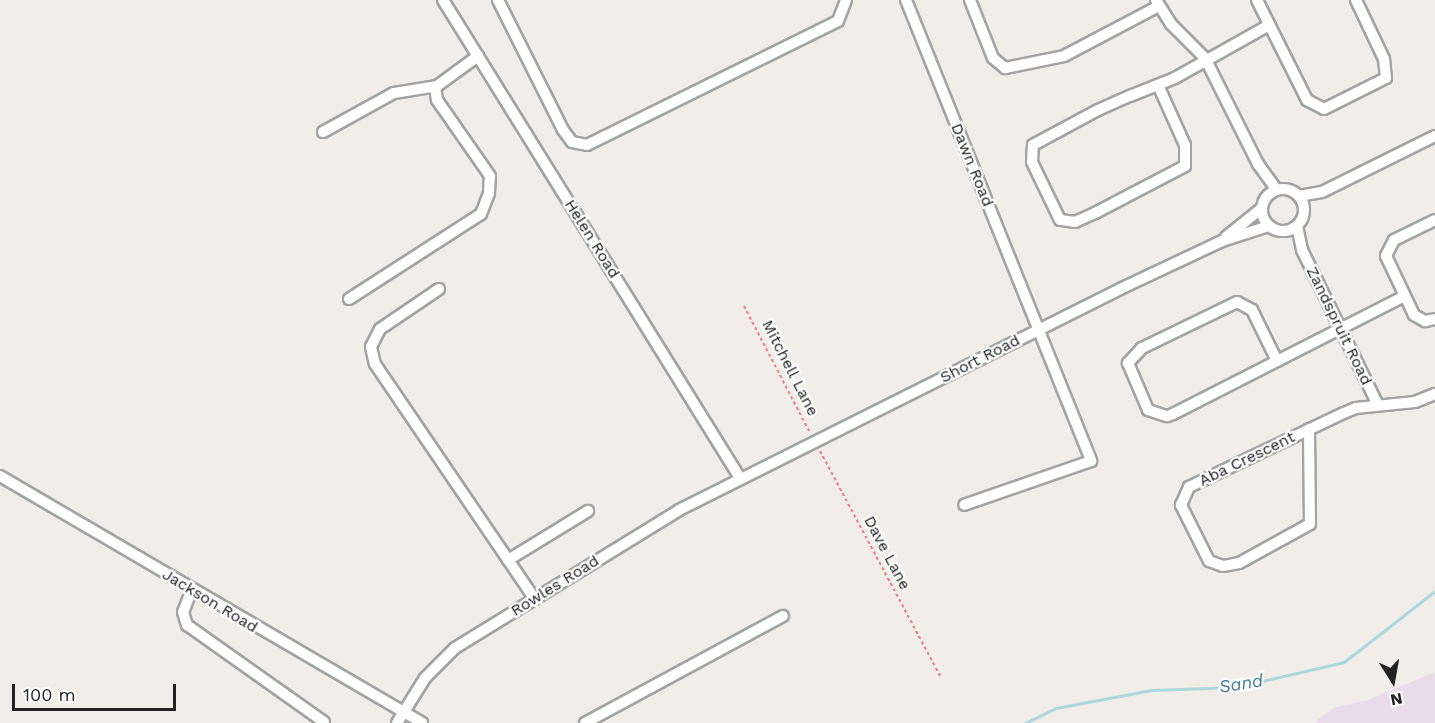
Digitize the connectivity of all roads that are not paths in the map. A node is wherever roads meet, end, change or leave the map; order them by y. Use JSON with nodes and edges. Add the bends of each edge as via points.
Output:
{"nodes":[{"id":1,"x":443,"y":0,"type":"edge"},
{"id":2,"x":498,"y":0,"type":"edge"},
{"id":3,"x":846,"y":0,"type":"edge"},
{"id":4,"x":906,"y":0,"type":"edge"},
{"id":5,"x":969,"y":0,"type":"edge"},
{"id":6,"x":1257,"y":0,"type":"edge"},
{"id":7,"x":1356,"y":0,"type":"edge"},
{"id":8,"x":1157,"y":3,"type":"edge"},
{"id":9,"x":1269,"y":25,"type":"junction"},
{"id":10,"x":478,"y":56,"type":"junction"},
{"id":11,"x":1205,"y":58,"type":"junction"},
{"id":12,"x":1158,"y":85,"type":"junction"},
{"id":13,"x":435,"y":87,"type":"junction"},
{"id":14,"x":323,"y":132,"type":"dead end"},
{"id":15,"x":1435,"y":136,"type":"edge"},
{"id":16,"x":1258,"y":164,"type":"junction"},
{"id":17,"x":1277,"y":190,"type":"junction"},
{"id":18,"x":1322,"y":192,"type":"junction"},
{"id":19,"x":1266,"y":196,"type":"junction"},
{"id":20,"x":1299,"y":196,"type":"junction"},
{"id":21,"x":1262,"y":208,"type":"junction"},
{"id":22,"x":1304,"y":208,"type":"junction"},
{"id":23,"x":1435,"y":220,"type":"edge"},
{"id":24,"x":1269,"y":226,"type":"junction"},
{"id":25,"x":1297,"y":226,"type":"junction"},
{"id":26,"x":1284,"y":231,"type":"junction"},
{"id":27,"x":1222,"y":241,"type":"junction"},
{"id":28,"x":1302,"y":250,"type":"junction"},
{"id":29,"x":440,"y":289,"type":"dead end"},
{"id":30,"x":1403,"y":297,"type":"junction"},
{"id":31,"x":349,"y":299,"type":"dead end"},
{"id":32,"x":1435,"y":319,"type":"edge"},
{"id":33,"x":1041,"y":328,"type":"junction"},
{"id":34,"x":1341,"y":328,"type":"junction"},
{"id":35,"x":1277,"y":361,"type":"junction"},
{"id":36,"x":1435,"y":394,"type":"edge"},
{"id":37,"x":1377,"y":403,"type":"junction"},
{"id":38,"x":1309,"y":429,"type":"junction"},
{"id":39,"x":0,"y":476,"type":"edge"},
{"id":40,"x":740,"y":478,"type":"junction"},
{"id":41,"x":964,"y":505,"type":"dead end"},
{"id":42,"x":588,"y":511,"type":"dead end"},
{"id":43,"x":508,"y":560,"type":"junction"},
{"id":44,"x":192,"y":589,"type":"junction"},
{"id":45,"x":535,"y":598,"type":"junction"},
{"id":46,"x":783,"y":616,"type":"dead end"},
{"id":47,"x":404,"y":712,"type":"junction"},
{"id":48,"x":324,"y":722,"type":"edge"},
{"id":49,"x":397,"y":723,"type":"edge"},
{"id":50,"x":422,"y":723,"type":"edge"},
{"id":51,"x":585,"y":723,"type":"edge"}],
"edges":[{"from":1,"to":10,"type":"street","name":"Helen Road"},
{"from":2,"to":3,"type":"street","via":[[563,130],[572,142],[587,145],[838,21]]},
{"from":4,"to":33,"type":"street","name":"Dawn Road"},
{"from":5,"to":8,"type":"street","via":[[993,58],[1005,68],[1064,56]]},
{"from":6,"to":9,"type":"street"},
{"from":7,"to":9,"type":"street","via":[[1384,58],[1386,78],[1330,108],[1315,106],[1307,100]]},
{"from":8,"to":11,"type":"street"},
{"from":9,"to":11,"type":"street"},
{"from":10,"to":13,"type":"street"},
{"from":10,"to":40,"type":"street","name":"Helen Road"},
{"from":11,"to":12,"type":"street"},
{"from":11,"to":16,"type":"street"},
{"from":12,"to":12,"type":"street","via":[[1033,145],[1032,162],[1060,220],[1075,222],[1185,166],[1185,145]]},
{"from":13,"to":14,"type":"street","via":[[394,93]]},
{"from":13,"to":31,"type":"street","via":[[437,100],[490,176],[481,214]]},
{"from":15,"to":18,"type":"street"},
{"from":16,"to":17,"type":"street"},
{"from":16,"to":19,"type":"street"},
{"from":17,"to":19,"type":"street"},
{"from":17,"to":20,"type":"street"},
{"from":18,"to":20,"type":"street"},
{"from":18,"to":22,"type":"street"},
{"from":19,"to":21,"type":"street"},
{"from":20,"to":22,"type":"street"},
{"from":21,"to":24,"type":"street"},
{"from":21,"to":27,"type":"street","name":"Short Road"},
{"from":22,"to":25,"type":"street"},
{"from":23,"to":30,"type":"street","via":[[1394,240],[1388,249],[1387,259]]},
{"from":24,"to":26,"type":"street"},
{"from":24,"to":27,"type":"street","name":"Short Road"},
{"from":25,"to":26,"type":"street"},
{"from":25,"to":28,"type":"street","name":"Zandspruit Road"},
{"from":26,"to":28,"type":"street","name":"Zandspruit Road"},
{"from":27,"to":33,"type":"street","name":"Short Road"},
{"from":28,"to":34,"type":"street","name":"Zandspruit Road"},
{"from":29,"to":43,"type":"street","via":[[381,329],[371,347],[389,386]]},
{"from":30,"to":32,"type":"street","via":[[1416,317]]},
{"from":30,"to":34,"type":"street"},
{"from":33,"to":40,"type":"street","name":"Short Road"},
{"from":33,"to":41,"type":"street","name":"Dawn Road","via":[[1091,460]]},
{"from":34,"to":35,"type":"street"},
{"from":34,"to":37,"type":"street","name":"Zandspruit Road"},
{"from":35,"to":35,"type":"street","via":[[1163,416],[1148,410],[1128,363],[1136,351],[1237,302],[1252,310]]},
{"from":36,"to":37,"type":"street","name":"Aba Crescent","via":[[1415,402]]},
{"from":37,"to":38,"type":"street","name":"Aba Crescent"},
{"from":38,"to":38,"type":"street","name":"Aba Crescent","via":[[1185,490],[1183,509],[1209,561],[1223,566],[1239,563],[1310,524]]},
{"from":39,"to":44,"type":"street","name":"Jackson Road"},
{"from":40,"to":45,"type":"street","name":"Rowles Road"},
{"from":42,"to":43,"type":"street"},
{"from":43,"to":45,"type":"street"},
{"from":44,"to":47,"type":"street","name":"Jackson Road"},
{"from":44,"to":48,"type":"street","via":[[183,612],[187,625]]},
{"from":45,"to":47,"type":"street","name":"Rowles Road","via":[[439,661]]},
{"from":46,"to":51,"type":"street"},
{"from":47,"to":49,"type":"street","name":"Rowles Road"},
{"from":47,"to":50,"type":"street","name":"Jackson Road"}]}
